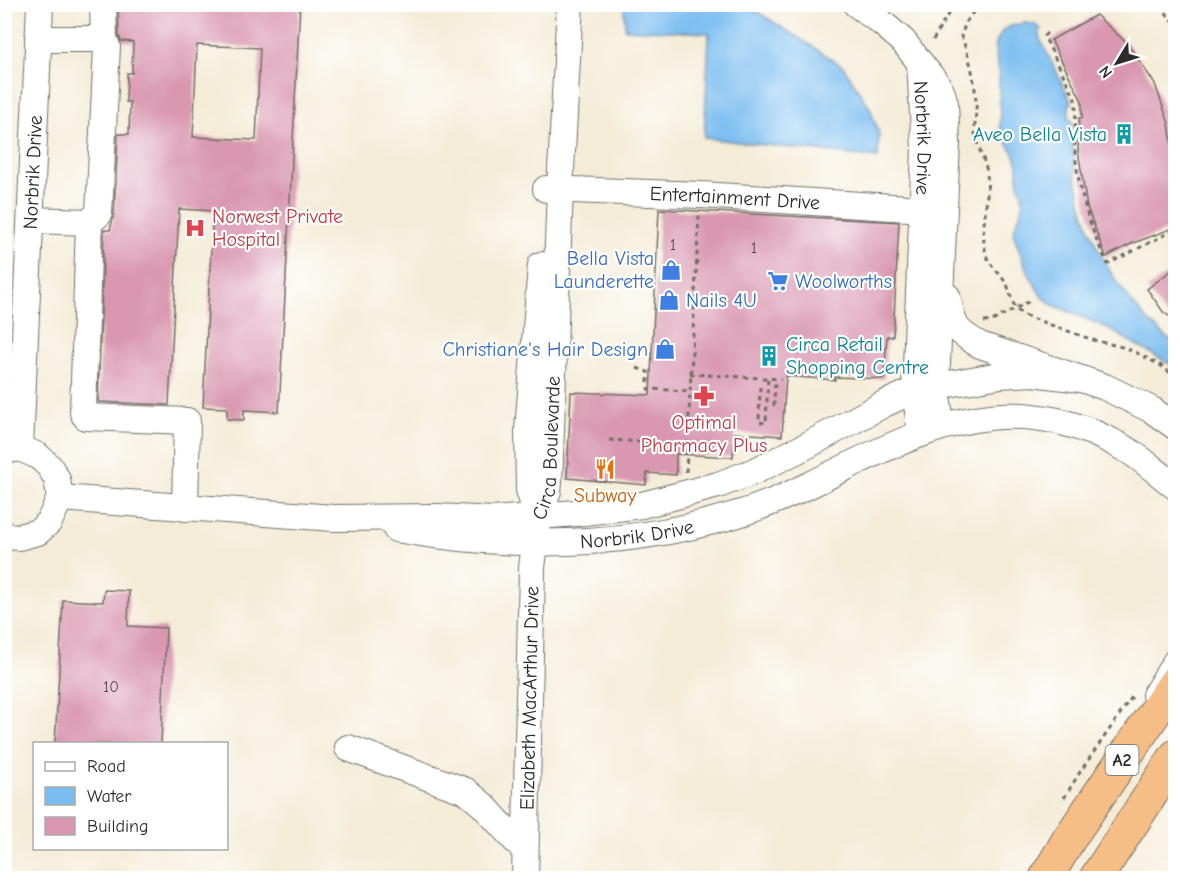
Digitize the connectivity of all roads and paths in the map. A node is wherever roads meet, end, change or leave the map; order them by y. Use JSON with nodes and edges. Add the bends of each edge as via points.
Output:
{"nodes":[{"id":1,"x":40,"y":4,"type":"edge"},
{"id":2,"x":103,"y":4,"type":"edge"},
{"id":3,"x":556,"y":4,"type":"edge"},
{"id":4,"x":570,"y":4,"type":"edge"},
{"id":5,"x":856,"y":4,"type":"edge"},
{"id":6,"x":954,"y":4,"type":"edge"},
{"id":7,"x":979,"y":4,"type":"edge"},
{"id":8,"x":1162,"y":4,"type":"edge"},
{"id":9,"x":1176,"y":23,"type":"edge"},
{"id":10,"x":1047,"y":33,"type":"dead end"},
{"id":11,"x":38,"y":39,"type":"junction"},
{"id":12,"x":104,"y":39,"type":"junction"},
{"id":13,"x":933,"y":40,"type":"dead end"},
{"id":14,"x":920,"y":64,"type":"junction"},
{"id":15,"x":553,"y":189,"type":"junction"},
{"id":16,"x":701,"y":195,"type":"junction"},
{"id":17,"x":924,"y":209,"type":"junction"},
{"id":18,"x":31,"y":220,"type":"junction"},
{"id":19,"x":89,"y":222,"type":"junction"},
{"id":20,"x":1176,"y":229,"type":"edge"},
{"id":21,"x":940,"y":270,"type":"junction"},
{"id":22,"x":1030,"y":301,"type":"dead end"},
{"id":23,"x":1015,"y":309,"type":"junction"},
{"id":24,"x":992,"y":321,"type":"dead end"},
{"id":25,"x":637,"y":368,"type":"dead end"},
{"id":26,"x":690,"y":374,"type":"junction"},
{"id":27,"x":1176,"y":377,"type":"edge"},
{"id":28,"x":768,"y":378,"type":"junction"},
{"id":29,"x":775,"y":379,"type":"junction"},
{"id":30,"x":781,"y":379,"type":"dead end"},
{"id":31,"x":1081,"y":379,"type":"junction"},
{"id":32,"x":760,"y":387,"type":"dead end"},
{"id":33,"x":925,"y":388,"type":"junction"},
{"id":34,"x":690,"y":391,"type":"junction"},
{"id":35,"x":774,"y":406,"type":"dead end"},
{"id":36,"x":1176,"y":427,"type":"edge"},
{"id":37,"x":931,"y":430,"type":"junction"},
{"id":38,"x":609,"y":440,"type":"dead end"},
{"id":39,"x":687,"y":444,"type":"junction"},
{"id":40,"x":12,"y":450,"type":"edge"},
{"id":41,"x":1152,"y":468,"type":"junction"},
{"id":42,"x":686,"y":477,"type":"dead end"},
{"id":43,"x":1176,"y":487,"type":"edge"},
{"id":44,"x":1176,"y":494,"type":"edge"},
{"id":45,"x":60,"y":498,"type":"junction"},
{"id":46,"x":177,"y":507,"type":"junction"},
{"id":47,"x":334,"y":518,"type":"junction"},
{"id":48,"x":538,"y":518,"type":"junction"},
{"id":49,"x":4,"y":536,"type":"edge"},
{"id":50,"x":534,"y":543,"type":"junction"},
{"id":51,"x":1176,"y":662,"type":"edge"},
{"id":52,"x":1176,"y":681,"type":"edge"},
{"id":53,"x":348,"y":748,"type":"dead end"},
{"id":54,"x":1176,"y":756,"type":"edge"},
{"id":55,"x":1068,"y":839,"type":"junction"},
{"id":56,"x":525,"y":851,"type":"junction"},
{"id":57,"x":525,"y":879,"type":"edge"},
{"id":58,"x":1046,"y":879,"type":"edge"},
{"id":59,"x":1096,"y":879,"type":"edge"}],
"edges":[{"from":1,"to":11,"type":"street","name":"Norbrik Drive"},
{"from":2,"to":12,"type":"street"},
{"from":3,"to":15,"type":"street","name":"Circa Boulevarde"},
{"from":4,"to":15,"type":"street","name":"Circa Boulevarde"},
{"from":5,"to":14,"type":"street","name":"Norbrik Drive","via":[[903,41]]},
{"from":6,"to":13,"type":"path"},
{"from":7,"to":23,"type":"path","via":[[961,36],[968,50],[977,105],[976,139],[987,173],[985,244],[989,261],[1006,284]]},
{"from":8,"to":9,"type":"path"},
{"from":10,"to":20,"type":"path","via":[[1044,36],[1076,103],[1075,152],[1080,183],[1092,227],[1108,264]]},
{"from":11,"to":12,"type":"street"},
{"from":11,"to":18,"type":"street","name":"Norbrik Drive"},
{"from":12,"to":19,"type":"street","via":[[107,46],[101,210]]},
{"from":14,"to":17,"type":"street","name":"Norbrik Drive","via":[[926,148]]},
{"from":14,"to":21,"type":"street","name":"Norbrik Drive","via":[[937,84],[945,104],[947,143]]},
{"from":15,"to":16,"type":"street","name":"Entertainment Drive"},
{"from":15,"to":48,"type":"street","name":"Circa Boulevarde","via":[[528,430],[529,490]]},
{"from":16,"to":17,"type":"street","name":"Entertainment Drive"},
{"from":16,"to":26,"type":"path"},
{"from":17,"to":33,"type":"street","name":"Norbrik Drive"},
{"from":18,"to":19,"type":"street"},
{"from":18,"to":40,"type":"street","name":"Norbrik Drive"},
{"from":19,"to":46,"type":"street","via":[[83,413],[86,417],[180,421]]},
{"from":21,"to":31,"type":"street","name":"Norbrik Drive","via":[[951,318],[965,337]]},
{"from":21,"to":33,"type":"street","name":"Norbrik Drive"},
{"from":22,"to":23,"type":"path"},
{"from":23,"to":24,"type":"path"},
{"from":23,"to":27,"type":"path","via":[[1135,352]]},
{"from":25,"to":34,"type":"path","via":[[648,372],[648,389]]},
{"from":26,"to":28,"type":"path"},
{"from":26,"to":34,"type":"path"},
{"from":28,"to":29,"type":"path"},
{"from":28,"to":32,"type":"path","via":[[766,423],[759,423]]},
{"from":29,"to":30,"type":"path"},
{"from":29,"to":35,"type":"path"},
{"from":31,"to":33,"type":"street","name":"Norbrik Drive","via":[[1032,373]]},
{"from":31,"to":36,"type":"street","name":"Norbrik Drive","via":[[1131,398]]},
{"from":33,"to":37,"type":"street","name":"Norbrik Drive"},
{"from":33,"to":48,"type":"street","name":"Norbrik Drive","via":[[884,404],[755,471],[718,485],[642,505]]},
{"from":34,"to":39,"type":"path"},
{"from":37,"to":41,"type":"street","name":"Norbrik Drive","via":[[969,419],[1010,415],[1053,421],[1106,438]]},
{"from":37,"to":50,"type":"street","name":"Norbrik Drive","via":[[778,500],[737,514],[664,531]]},
{"from":38,"to":39,"type":"path"},
{"from":39,"to":42,"type":"path"},
{"from":40,"to":45,"type":"street","via":[[38,456],[49,466],[57,479]]},
{"from":41,"to":43,"type":"street","name":"Norbrik Drive"},
{"from":41,"to":44,"type":"street"},
{"from":45,"to":46,"type":"street","name":"Norbrik Drive"},
{"from":45,"to":49,"type":"street","via":[[49,522],[38,532]]},
{"from":46,"to":47,"type":"street","name":"Norbrik Drive"},
{"from":47,"to":48,"type":"street","name":"Norbrik Drive"},
{"from":47,"to":50,"type":"street","name":"Norbrik Drive","via":[[435,536]]},
{"from":48,"to":50,"type":"street","name":"Elizabeth MacArthur Drive"},
{"from":50,"to":56,"type":"street","name":"Elizabeth MacArthur Drive"},
{"from":51,"to":55,"type":"street"},
{"from":52,"to":55,"type":"highway","number":"A2"},
{"from":53,"to":56,"type":"street","via":[[466,791]]},
{"from":54,"to":59,"type":"highway","number":"A2"},
{"from":55,"to":58,"type":"highway","number":"A2"},
{"from":56,"to":57,"type":"street","name":"Elizabeth MacArthur Drive"}]}
